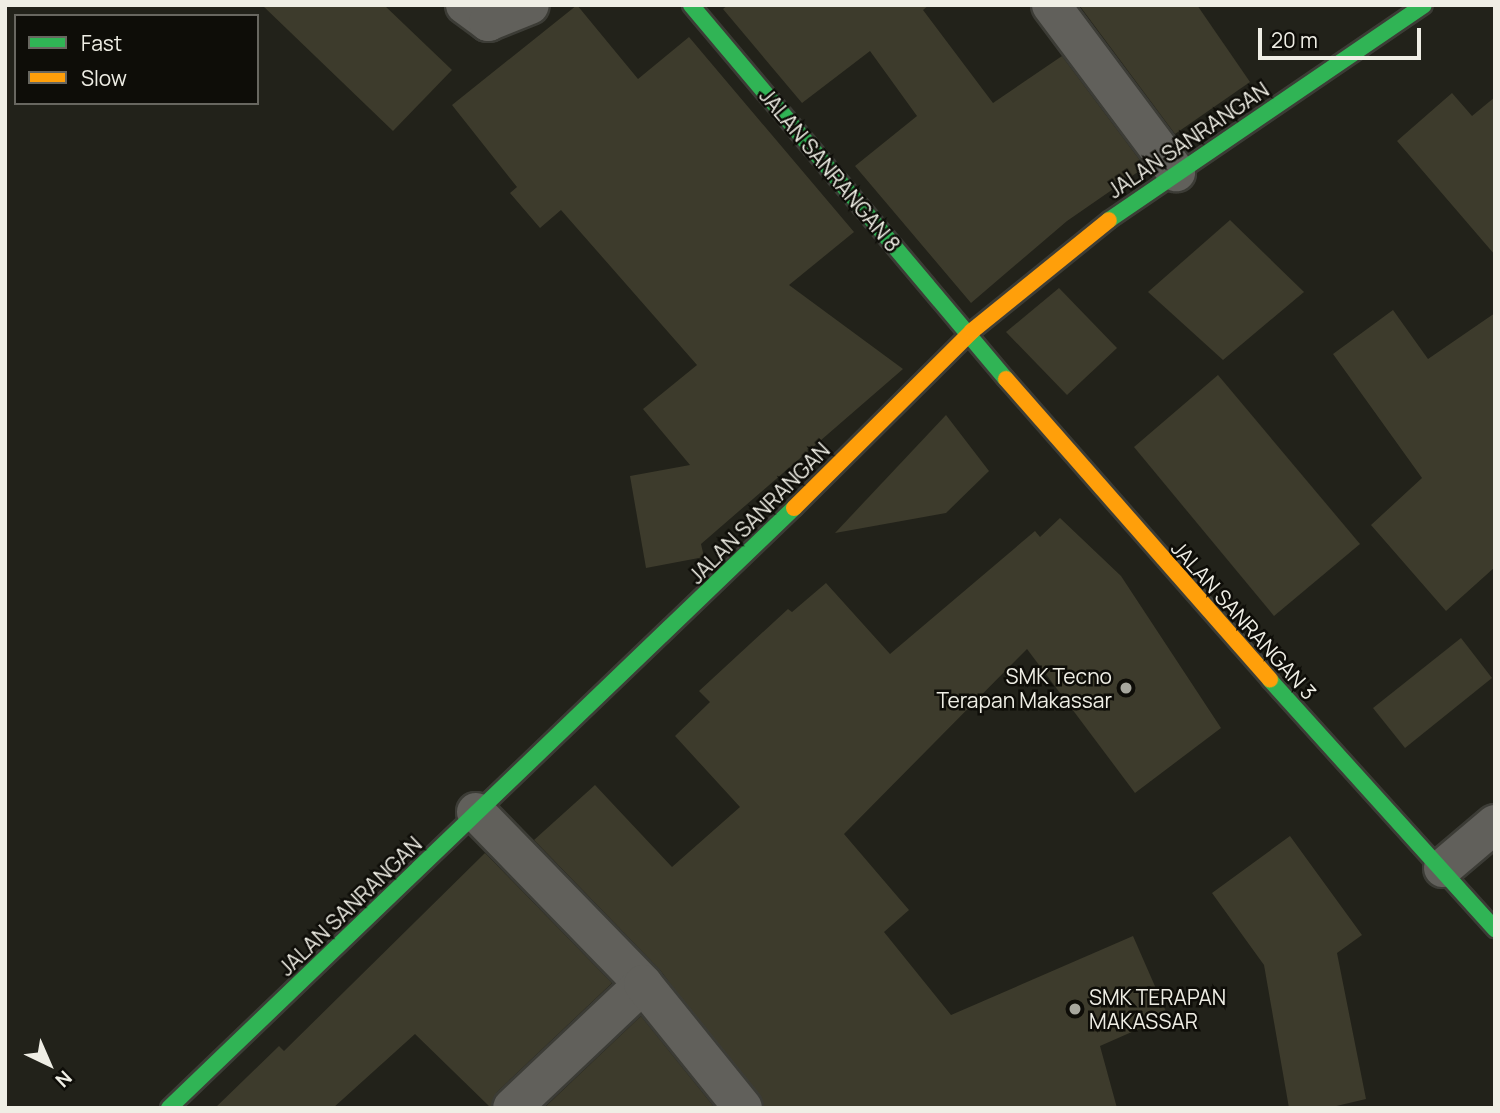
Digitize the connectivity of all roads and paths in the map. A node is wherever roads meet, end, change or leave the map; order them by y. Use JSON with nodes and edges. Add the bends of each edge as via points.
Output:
{"nodes":[{"id":1,"x":465,"y":5,"type":"edge"},
{"id":2,"x":530,"y":5,"type":"edge"},
{"id":3,"x":691,"y":5,"type":"edge"},
{"id":4,"x":1051,"y":5,"type":"edge"},
{"id":5,"x":1424,"y":5,"type":"edge"},
{"id":6,"x":1176,"y":172,"type":"junction"},
{"id":7,"x":972,"y":331,"type":"junction"},
{"id":8,"x":476,"y":812,"type":"junction"},
{"id":9,"x":1495,"y":824,"type":"edge"},
{"id":10,"x":1443,"y":868,"type":"junction"},
{"id":11,"x":1495,"y":929,"type":"edge"},
{"id":12,"x":643,"y":984,"type":"junction"},
{"id":13,"x":169,"y":1108,"type":"edge"},
{"id":14,"x":512,"y":1108,"type":"edge"},
{"id":15,"x":743,"y":1108,"type":"edge"}],
"edges":[{"from":1,"to":2,"type":"street","via":[[488,23]]},
{"from":3,"to":7,"type":"street","name":"JALAN SANRANGAN 8"},
{"from":4,"to":6,"type":"street"},
{"from":5,"to":6,"type":"street","name":"JALAN SANRANGAN"},
{"from":6,"to":7,"type":"street","name":"JALAN SANRANGAN"},
{"from":7,"to":8,"type":"street","name":"JALAN SANRANGAN","via":[[687,615]]},
{"from":7,"to":10,"type":"street","name":"JALAN SANRANGAN 3","via":[[1133,529]]},
{"from":8,"to":12,"type":"street"},
{"from":8,"to":13,"type":"street","name":"JALAN SANRANGAN"},
{"from":9,"to":10,"type":"street"},
{"from":10,"to":11,"type":"street","name":"JALAN SANRANGAN 3"},
{"from":12,"to":14,"type":"street"},
{"from":12,"to":15,"type":"street"}]}
